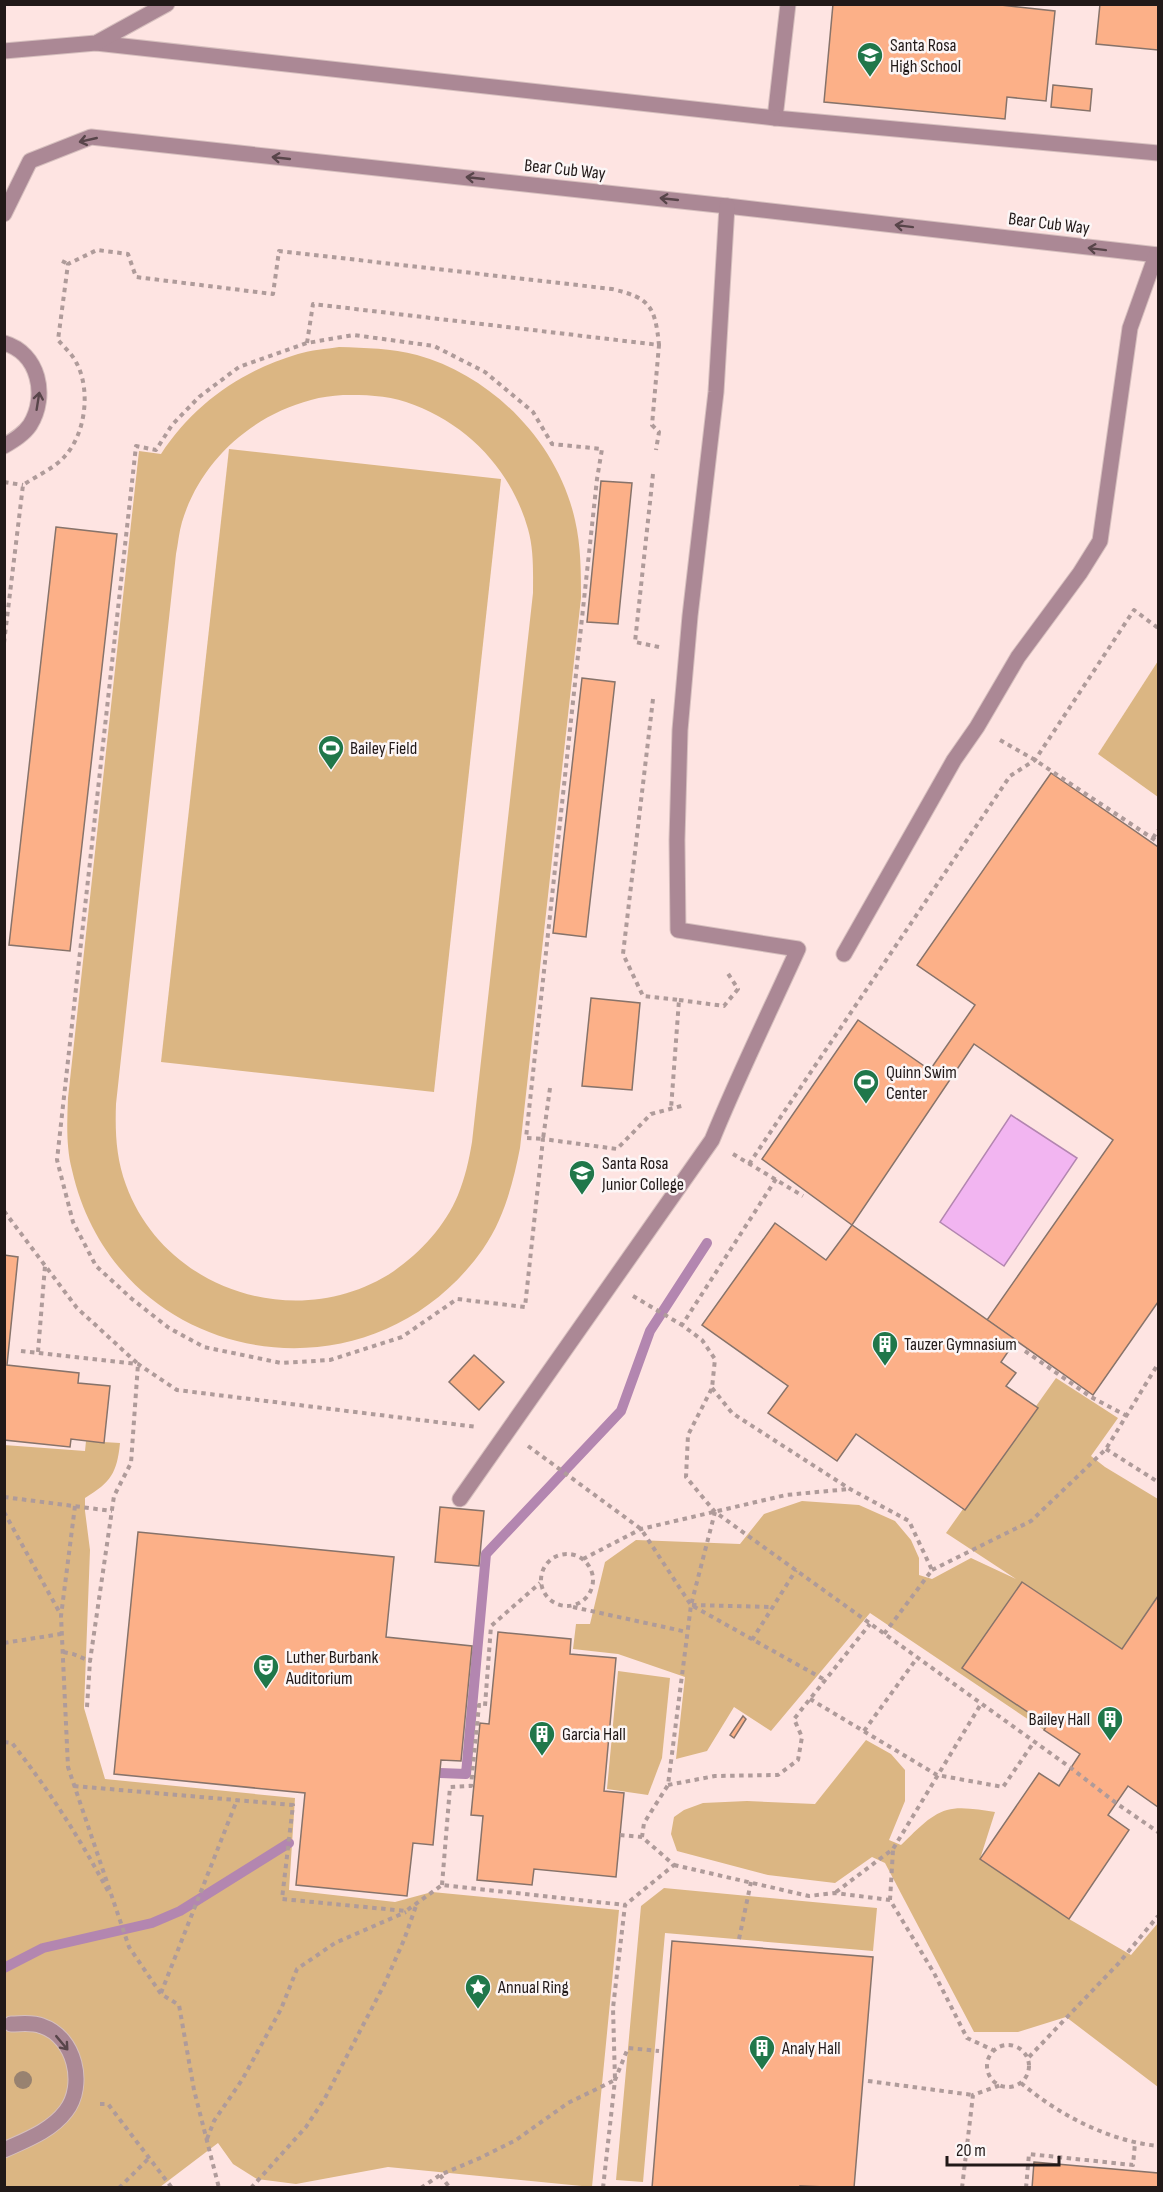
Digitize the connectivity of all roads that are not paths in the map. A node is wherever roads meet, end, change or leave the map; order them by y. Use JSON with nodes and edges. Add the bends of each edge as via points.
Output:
{"nodes":[{"id":1,"x":167,"y":4,"type":"edge"},
{"id":2,"x":788,"y":4,"type":"edge"},
{"id":3,"x":96,"y":43,"type":"junction"},
{"id":4,"x":4,"y":51,"type":"edge"},
{"id":5,"x":775,"y":118,"type":"junction"},
{"id":6,"x":1158,"y":153,"type":"edge"},
{"id":7,"x":727,"y":206,"type":"junction"},
{"id":8,"x":4,"y":214,"type":"edge"},
{"id":9,"x":1157,"y":255,"type":"edge"},
{"id":10,"x":4,"y":343,"type":"edge"},
{"id":11,"x":4,"y":446,"type":"edge"},
{"id":12,"x":843,"y":954,"type":"dead end"},
{"id":13,"x":460,"y":1499,"type":"dead end"},
{"id":14,"x":6,"y":2022,"type":"edge"},
{"id":15,"x":4,"y":2150,"type":"edge"}],
"edges":[{"from":1,"to":3,"type":"lane"},
{"from":2,"to":5,"type":"lane"},
{"from":3,"to":4,"type":"lane"},
{"from":3,"to":5,"type":"lane"},
{"from":5,"to":6,"type":"lane"},
{"from":7,"to":8,"type":"lane","name":"Bear Cub Way","one_way":true,"via":[[91,137],[30,161]]},
{"from":9,"to":7,"type":"lane","name":"Bear Cub Way","one_way":true},
{"from":7,"to":13,"type":"lane","via":[[716,392],[680,730],[678,930],[798,949],[729,1098],[718,1145]]},
{"from":9,"to":12,"type":"lane","via":[[1130,328],[1100,541],[1018,657]]},
{"from":11,"to":10,"type":"lane","one_way":true,"via":[[29,426],[37,409],[39,390],[27,356],[16,346]]},
{"from":14,"to":15,"type":"lane","one_way":true,"via":[[45,2027],[61,2038],[72,2055],[77,2074],[71,2102],[56,2124]]}]}
